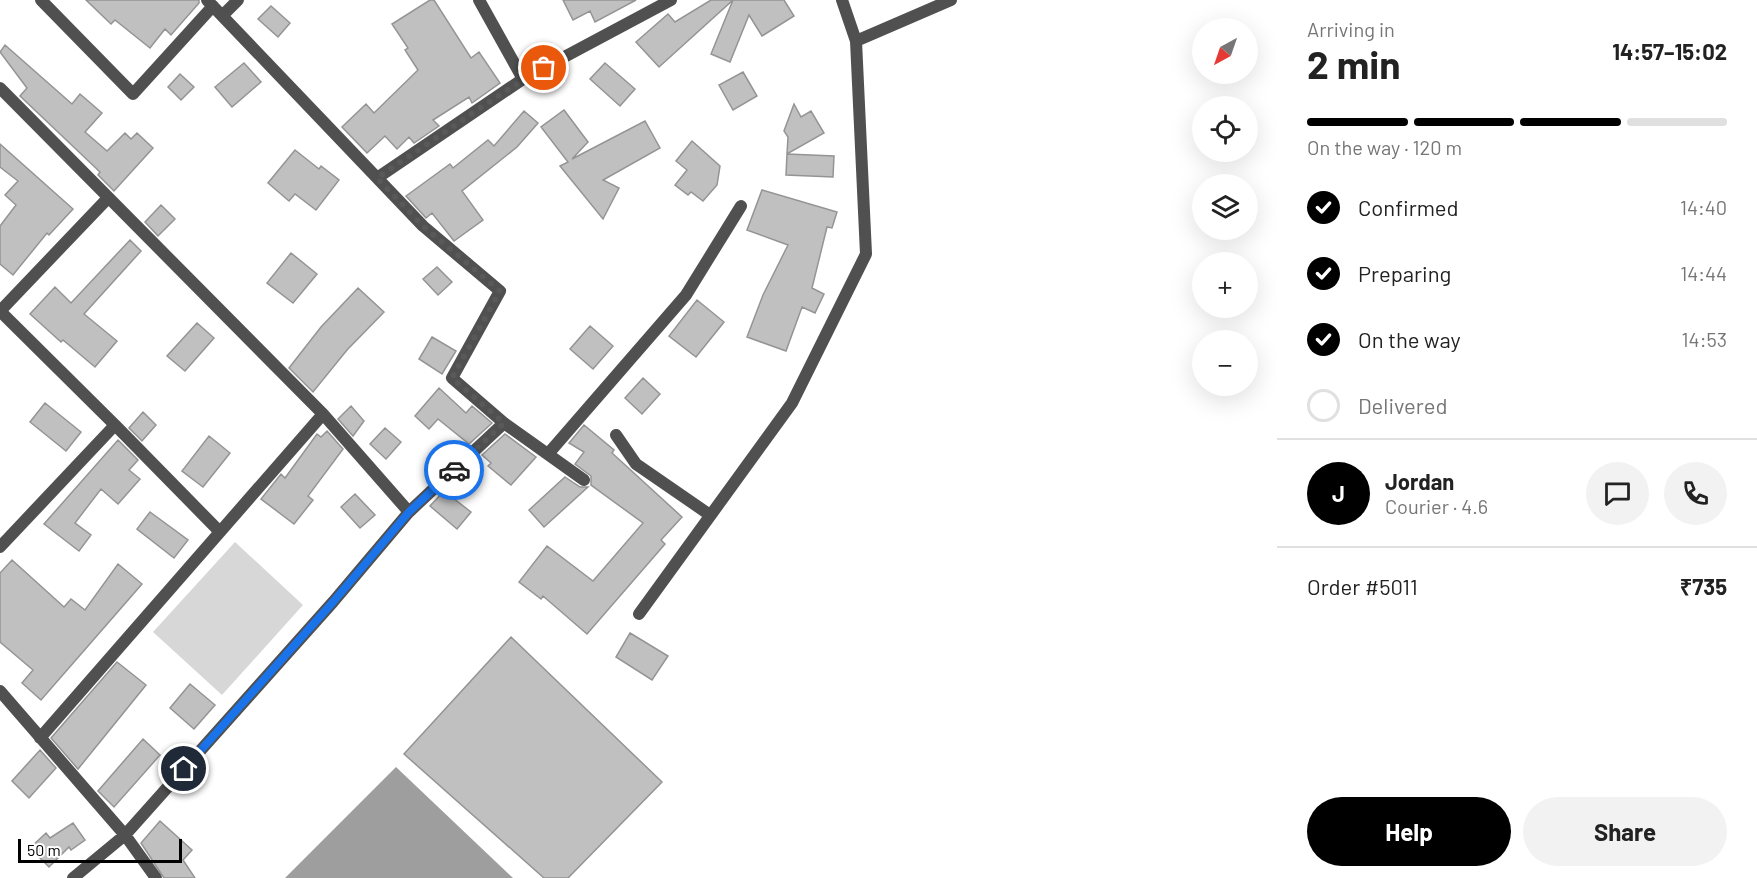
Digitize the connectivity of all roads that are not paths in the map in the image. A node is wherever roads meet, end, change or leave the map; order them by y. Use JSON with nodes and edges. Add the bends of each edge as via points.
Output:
{"nodes":[{"id":1,"x":41,"y":0,"type":"edge"},
{"id":2,"x":238,"y":0,"type":"edge"},
{"id":3,"x":479,"y":0,"type":"edge"},
{"id":4,"x":842,"y":0,"type":"edge"},
{"id":5,"x":951,"y":0,"type":"edge"},
{"id":6,"x":667,"y":1,"type":"edge"},
{"id":7,"x":210,"y":3,"type":"edge"},
{"id":8,"x":223,"y":15,"type":"junction"},
{"id":9,"x":856,"y":41,"type":"junction"},
{"id":10,"x":523,"y":79,"type":"junction"},
{"id":11,"x":2,"y":95,"type":"edge"},
{"id":12,"x":377,"y":178,"type":"junction"},
{"id":13,"x":108,"y":198,"type":"junction"},
{"id":14,"x":741,"y":206,"type":"dead end"},
{"id":15,"x":1,"y":310,"type":"edge"},
{"id":16,"x":323,"y":414,"type":"junction"},
{"id":17,"x":504,"y":423,"type":"junction"},
{"id":18,"x":115,"y":424,"type":"junction"},
{"id":19,"x":616,"y":435,"type":"dead end"},
{"id":20,"x":548,"y":454,"type":"junction"},
{"id":21,"x":584,"y":480,"type":"dead end"},
{"id":22,"x":409,"y":512,"type":"junction"},
{"id":23,"x":710,"y":515,"type":"junction"},
{"id":24,"x":220,"y":532,"type":"junction"},
{"id":25,"x":0,"y":548,"type":"edge"},
{"id":26,"x":639,"y":614,"type":"dead end"},
{"id":27,"x":0,"y":691,"type":"edge"},
{"id":28,"x":40,"y":738,"type":"junction"},
{"id":29,"x":125,"y":835,"type":"junction"},
{"id":30,"x":73,"y":878,"type":"edge"},
{"id":31,"x":156,"y":878,"type":"edge"}],
"edges":[{"from":1,"to":7,"type":"street","via":[[133,94]]},
{"from":2,"to":8,"type":"street"},
{"from":3,"to":10,"type":"street"},
{"from":4,"to":9,"type":"street"},
{"from":5,"to":9,"type":"street"},
{"from":6,"to":10,"type":"street"},
{"from":7,"to":8,"type":"street"},
{"from":8,"to":12,"type":"street"},
{"from":9,"to":23,"type":"street","via":[[866,254],[792,403]]},
{"from":10,"to":12,"type":"street"},
{"from":11,"to":13,"type":"street"},
{"from":12,"to":17,"type":"street","via":[[423,226],[500,291],[452,378]]},
{"from":13,"to":15,"type":"street"},
{"from":13,"to":16,"type":"street"},
{"from":14,"to":20,"type":"street","via":[[686,295]]},
{"from":15,"to":18,"type":"street"},
{"from":16,"to":22,"type":"street"},
{"from":16,"to":24,"type":"street"},
{"from":17,"to":20,"type":"street"},
{"from":17,"to":22,"type":"street"},
{"from":18,"to":24,"type":"street"},
{"from":18,"to":25,"type":"street"},
{"from":19,"to":23,"type":"street","via":[[636,464]]},
{"from":20,"to":21,"type":"street"},
{"from":22,"to":29,"type":"street"},
{"from":23,"to":26,"type":"street"},
{"from":24,"to":28,"type":"street"},
{"from":27,"to":28,"type":"street"},
{"from":28,"to":29,"type":"street"},
{"from":29,"to":30,"type":"street"},
{"from":29,"to":31,"type":"street"}]}
